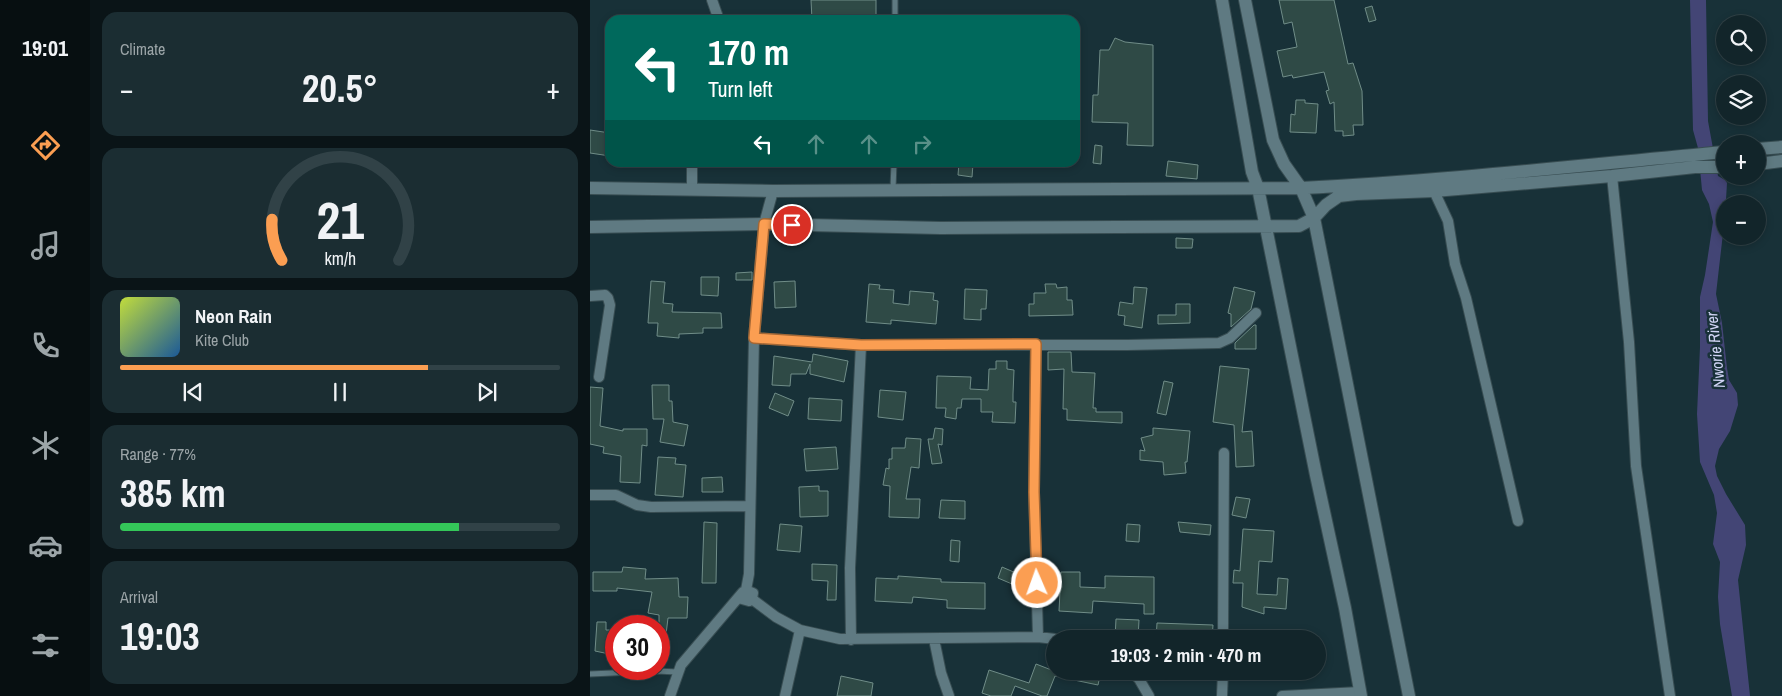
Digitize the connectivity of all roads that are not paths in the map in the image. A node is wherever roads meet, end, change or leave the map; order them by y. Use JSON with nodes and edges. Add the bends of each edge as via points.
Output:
{"nodes":[{"id":1,"x":712,"y":0,"type":"edge"},
{"id":2,"x":895,"y":0,"type":"edge"},
{"id":3,"x":1222,"y":0,"type":"edge"},
{"id":4,"x":1245,"y":0,"type":"edge"},
{"id":5,"x":716,"y":15,"type":"edge"},
{"id":6,"x":896,"y":15,"type":"edge"},
{"id":7,"x":1782,"y":147,"type":"edge"},
{"id":8,"x":1766,"y":148,"type":"edge"},
{"id":9,"x":1716,"y":154,"type":"edge"},
{"id":10,"x":1694,"y":161,"type":"junction"},
{"id":11,"x":1782,"y":161,"type":"edge"},
{"id":12,"x":1766,"y":163,"type":"edge"},
{"id":13,"x":1716,"y":166,"type":"edge"},
{"id":14,"x":692,"y":167,"type":"edge"},
{"id":15,"x":894,"y":167,"type":"edge"},
{"id":16,"x":1612,"y":176,"type":"junction"},
{"id":17,"x":590,"y":188,"type":"edge"},
{"id":18,"x":1258,"y":188,"type":"junction"},
{"id":19,"x":1301,"y":188,"type":"junction"},
{"id":20,"x":692,"y":190,"type":"junction"},
{"id":21,"x":893,"y":190,"type":"junction"},
{"id":22,"x":773,"y":191,"type":"junction"},
{"id":23,"x":1434,"y":191,"type":"junction"},
{"id":24,"x":1314,"y":218,"type":"junction"},
{"id":25,"x":764,"y":224,"type":"junction"},
{"id":26,"x":590,"y":227,"type":"edge"},
{"id":27,"x":1266,"y":227,"type":"junction"},
{"id":28,"x":590,"y":296,"type":"edge"},
{"id":29,"x":1256,"y":314,"type":"dead end"},
{"id":30,"x":754,"y":338,"type":"junction"},
{"id":31,"x":1036,"y":344,"type":"junction"},
{"id":32,"x":861,"y":345,"type":"junction"},
{"id":33,"x":599,"y":377,"type":"dead end"},
{"id":34,"x":1224,"y":452,"type":"dead end"},
{"id":35,"x":590,"y":495,"type":"edge"},
{"id":36,"x":750,"y":506,"type":"junction"},
{"id":37,"x":1518,"y":521,"type":"dead end"},
{"id":38,"x":747,"y":594,"type":"junction"},
{"id":39,"x":800,"y":630,"type":"junction"},
{"id":40,"x":1223,"y":630,"type":"edge"},
{"id":41,"x":1038,"y":637,"type":"junction"},
{"id":42,"x":1046,"y":638,"type":"edge"},
{"id":43,"x":934,"y":639,"type":"junction"},
{"id":44,"x":851,"y":640,"type":"junction"},
{"id":45,"x":678,"y":672,"type":"junction"},
{"id":46,"x":590,"y":674,"type":"edge"},
{"id":47,"x":1140,"y":680,"type":"edge"},
{"id":48,"x":1223,"y":680,"type":"edge"},
{"id":49,"x":1361,"y":694,"type":"edge"},
{"id":50,"x":670,"y":696,"type":"edge"},
{"id":51,"x":785,"y":696,"type":"edge"},
{"id":52,"x":949,"y":696,"type":"edge"},
{"id":53,"x":1149,"y":696,"type":"edge"},
{"id":54,"x":1222,"y":696,"type":"edge"},
{"id":55,"x":1282,"y":696,"type":"edge"},
{"id":56,"x":1409,"y":696,"type":"edge"},
{"id":57,"x":1670,"y":696,"type":"edge"}],
"edges":[{"from":1,"to":5,"type":"street"},
{"from":2,"to":6,"type":"lane"},
{"from":3,"to":18,"type":"street"},
{"from":4,"to":19,"type":"street","via":[[1273,140],[1284,164]]},
{"from":7,"to":8,"type":"street"},
{"from":9,"to":10,"type":"street"},
{"from":10,"to":13,"type":"street"},
{"from":10,"to":16,"type":"street"},
{"from":10,"to":19,"type":"street","via":[[1611,164]]},
{"from":11,"to":12,"type":"street"},
{"from":14,"to":20,"type":"street"},
{"from":15,"to":21,"type":"lane"},
{"from":16,"to":23,"type":"street"},
{"from":16,"to":57,"type":"street","via":[[1636,466]]},
{"from":17,"to":20,"type":"street"},
{"from":18,"to":19,"type":"street"},
{"from":18,"to":21,"type":"street"},
{"from":18,"to":27,"type":"street"},
{"from":19,"to":24,"type":"street"},
{"from":20,"to":22,"type":"street"},
{"from":21,"to":22,"type":"street"},
{"from":22,"to":25,"type":"street"},
{"from":23,"to":24,"type":"street","via":[[1339,196]]},
{"from":23,"to":37,"type":"street","via":[[1448,221],[1455,264],[1466,298]]},
{"from":24,"to":27,"type":"street","via":[[1299,226]]},
{"from":24,"to":56,"type":"street"},
{"from":25,"to":26,"type":"street"},
{"from":25,"to":27,"type":"street","via":[[941,228]]},
{"from":25,"to":30,"type":"street"},
{"from":27,"to":49,"type":"street"},
{"from":28,"to":33,"type":"street","via":[[604,295],[610,305]]},
{"from":29,"to":31,"type":"street","via":[[1230,338],[1219,343]]},
{"from":30,"to":32,"type":"street"},
{"from":30,"to":36,"type":"street"},
{"from":31,"to":32,"type":"street"},
{"from":31,"to":41,"type":"street","via":[[1034,492]]},
{"from":32,"to":44,"type":"street","via":[[850,568]]},
{"from":34,"to":40,"type":"street"},
{"from":35,"to":36,"type":"street","via":[[616,495],[637,505],[651,507]]},
{"from":36,"to":38,"type":"street"},
{"from":38,"to":39,"type":"street","via":[[776,617]]},
{"from":38,"to":45,"type":"street","via":[[698,643]]},
{"from":39,"to":44,"type":"street"},
{"from":39,"to":51,"type":"street"},
{"from":41,"to":42,"type":"street"},
{"from":41,"to":43,"type":"street"},
{"from":43,"to":44,"type":"street"},
{"from":43,"to":52,"type":"street"},
{"from":45,"to":46,"type":"lane"},
{"from":45,"to":50,"type":"street"},
{"from":47,"to":53,"type":"street"},
{"from":48,"to":54,"type":"street"},
{"from":49,"to":55,"type":"street"}]}
